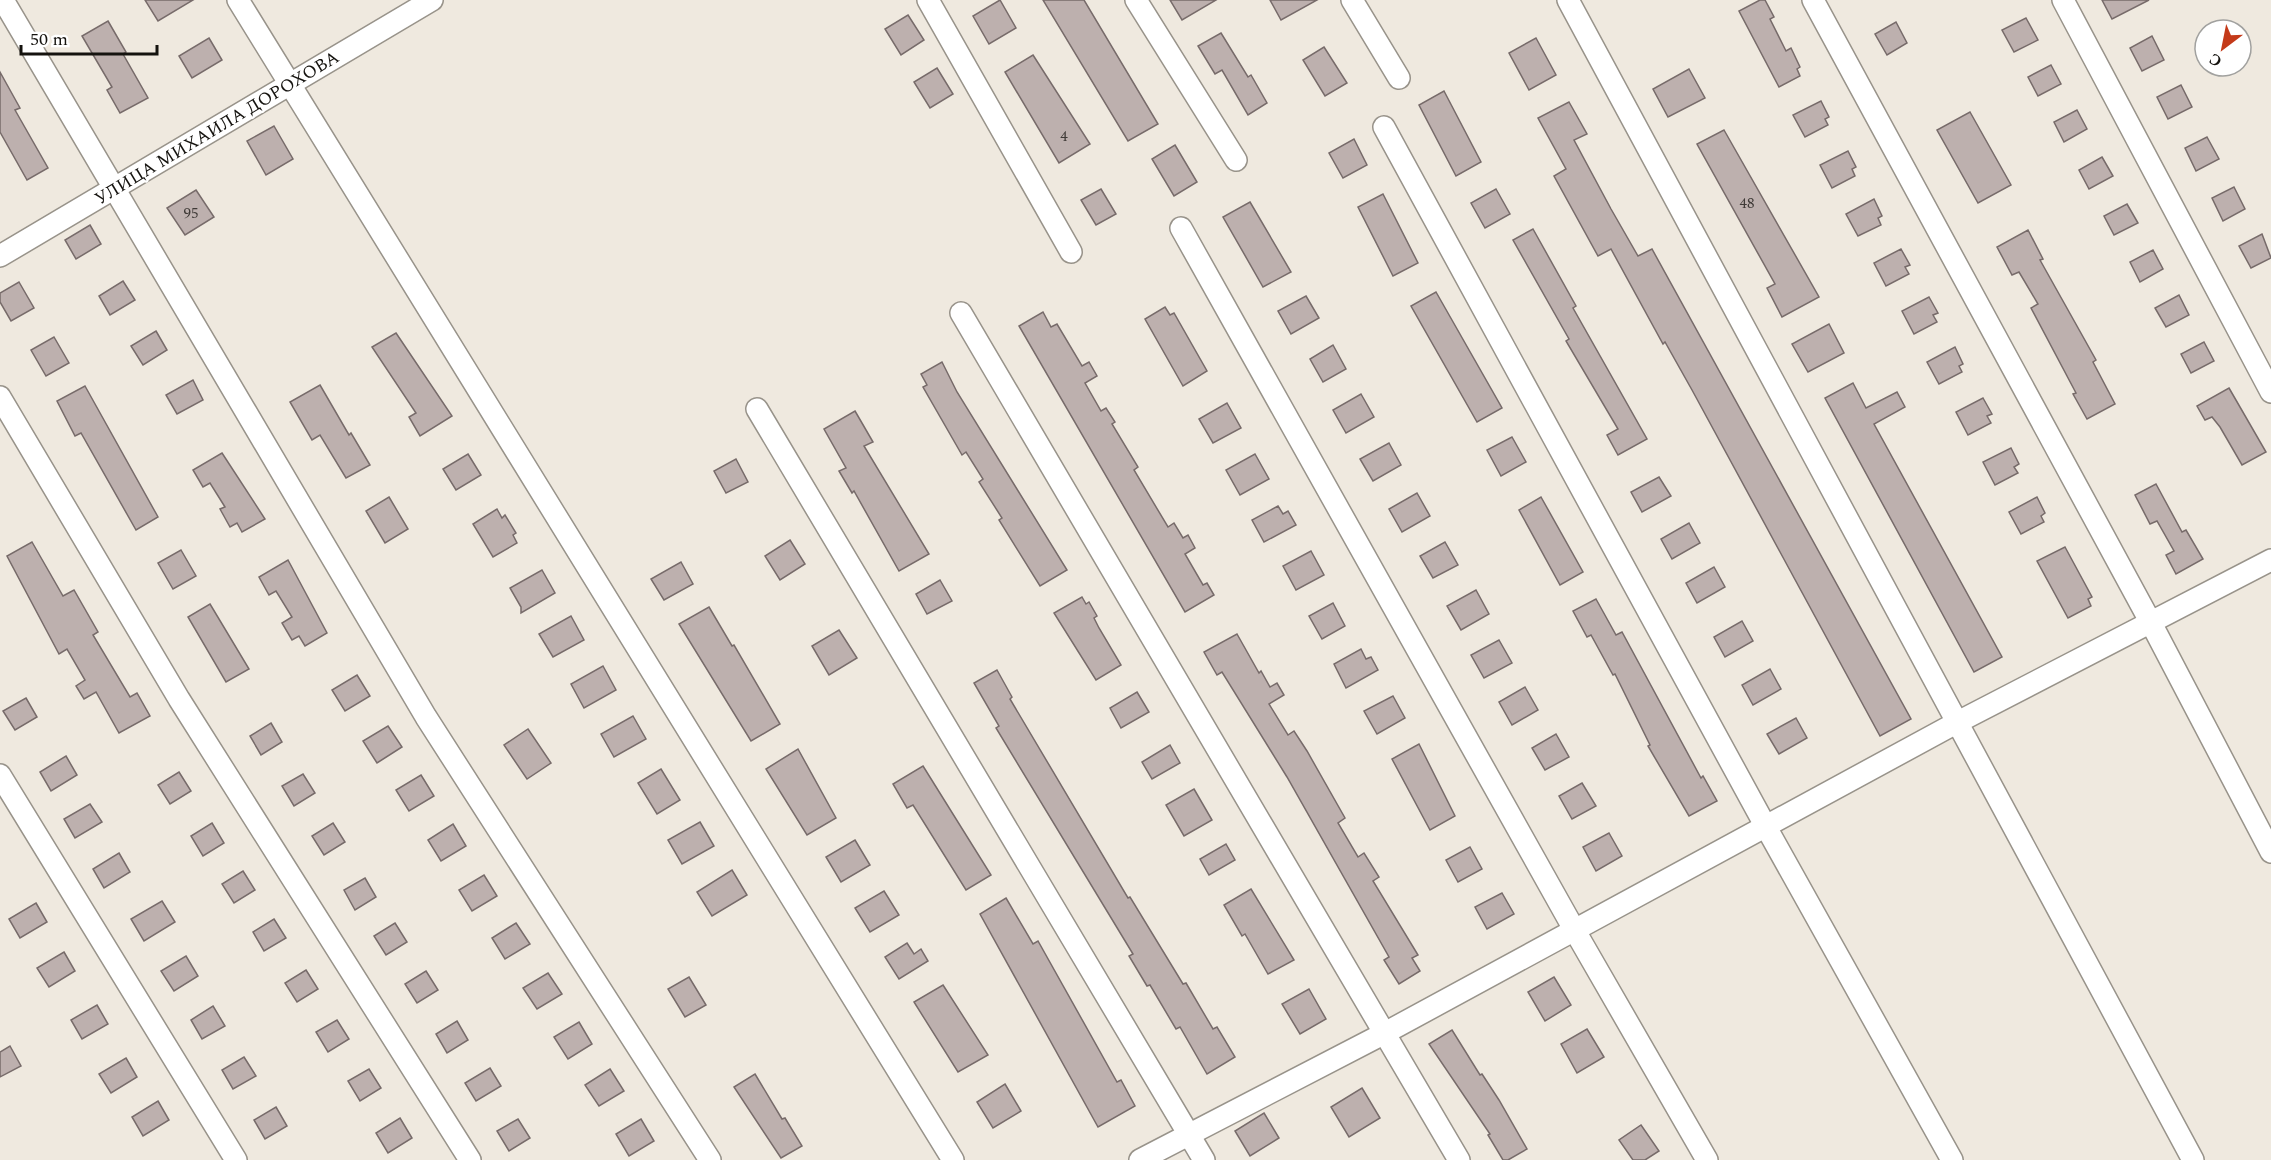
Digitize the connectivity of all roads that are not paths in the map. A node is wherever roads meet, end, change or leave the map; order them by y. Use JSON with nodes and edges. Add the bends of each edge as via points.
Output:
{"nodes":[{"id":1,"x":3,"y":0,"type":"edge"},
{"id":2,"x":238,"y":0,"type":"edge"},
{"id":3,"x":432,"y":0,"type":"edge"},
{"id":4,"x":928,"y":0,"type":"edge"},
{"id":5,"x":1136,"y":0,"type":"edge"},
{"id":6,"x":1352,"y":0,"type":"edge"},
{"id":7,"x":1569,"y":0,"type":"edge"},
{"id":8,"x":1813,"y":0,"type":"edge"},
{"id":9,"x":2063,"y":0,"type":"edge"},
{"id":10,"x":1399,"y":78,"type":"dead end"},
{"id":11,"x":291,"y":86,"type":"junction"},
{"id":12,"x":1384,"y":127,"type":"dead end"},
{"id":13,"x":1236,"y":160,"type":"dead end"},
{"id":14,"x":116,"y":188,"type":"junction"},
{"id":15,"x":1181,"y":228,"type":"dead end"},
{"id":16,"x":1071,"y":252,"type":"dead end"},
{"id":17,"x":0,"y":256,"type":"edge"},
{"id":18,"x":961,"y":313,"type":"dead end"},
{"id":19,"x":2271,"y":392,"type":"edge"},
{"id":20,"x":0,"y":397,"type":"edge"},
{"id":21,"x":757,"y":409,"type":"dead end"},
{"id":22,"x":2271,"y":560,"type":"edge"},
{"id":23,"x":2151,"y":623,"type":"junction"},
{"id":24,"x":1956,"y":723,"type":"junction"},
{"id":25,"x":0,"y":775,"type":"edge"},
{"id":26,"x":1766,"y":827,"type":"junction"},
{"id":27,"x":2271,"y":852,"type":"edge"},
{"id":28,"x":1575,"y":931,"type":"junction"},
{"id":29,"x":1383,"y":1034,"type":"junction"},
{"id":30,"x":1188,"y":1134,"type":"junction"},
{"id":31,"x":236,"y":1160,"type":"edge"},
{"id":32,"x":470,"y":1160,"type":"edge"},
{"id":33,"x":710,"y":1160,"type":"edge"},
{"id":34,"x":953,"y":1160,"type":"edge"},
{"id":35,"x":1140,"y":1160,"type":"edge"},
{"id":36,"x":1204,"y":1160,"type":"edge"},
{"id":37,"x":1459,"y":1160,"type":"edge"},
{"id":38,"x":1707,"y":1160,"type":"edge"},
{"id":39,"x":1952,"y":1160,"type":"edge"},
{"id":40,"x":2193,"y":1160,"type":"edge"}],
"edges":[{"from":1,"to":14,"type":"street"},
{"from":2,"to":11,"type":"street"},
{"from":3,"to":11,"type":"street","name":"УЛИЦА МИХАИЛА ДОРОХОВА"},
{"from":4,"to":16,"type":"street"},
{"from":5,"to":13,"type":"street"},
{"from":6,"to":10,"type":"street"},
{"from":7,"to":24,"type":"street"},
{"from":8,"to":23,"type":"street"},
{"from":9,"to":19,"type":"street"},
{"from":11,"to":14,"type":"street","name":"УЛИЦА МИХАИЛА ДОРОХОВА"},
{"from":11,"to":34,"type":"street"},
{"from":12,"to":26,"type":"street"},
{"from":14,"to":17,"type":"street","name":"УЛИЦА МИХАИЛА ДОРОХОВА"},
{"from":14,"to":33,"type":"street","via":[[426,717]]},
{"from":15,"to":28,"type":"street"},
{"from":18,"to":29,"type":"street"},
{"from":20,"to":32,"type":"street","via":[[179,699]]},
{"from":21,"to":30,"type":"street"},
{"from":22,"to":23,"type":"street"},
{"from":23,"to":24,"type":"street"},
{"from":23,"to":27,"type":"street"},
{"from":24,"to":26,"type":"street"},
{"from":24,"to":40,"type":"street"},
{"from":25,"to":31,"type":"street"},
{"from":26,"to":28,"type":"street"},
{"from":26,"to":39,"type":"street"},
{"from":28,"to":29,"type":"street"},
{"from":28,"to":38,"type":"street"},
{"from":29,"to":30,"type":"street"},
{"from":29,"to":37,"type":"street"},
{"from":30,"to":35,"type":"street"},
{"from":30,"to":36,"type":"street"}]}
